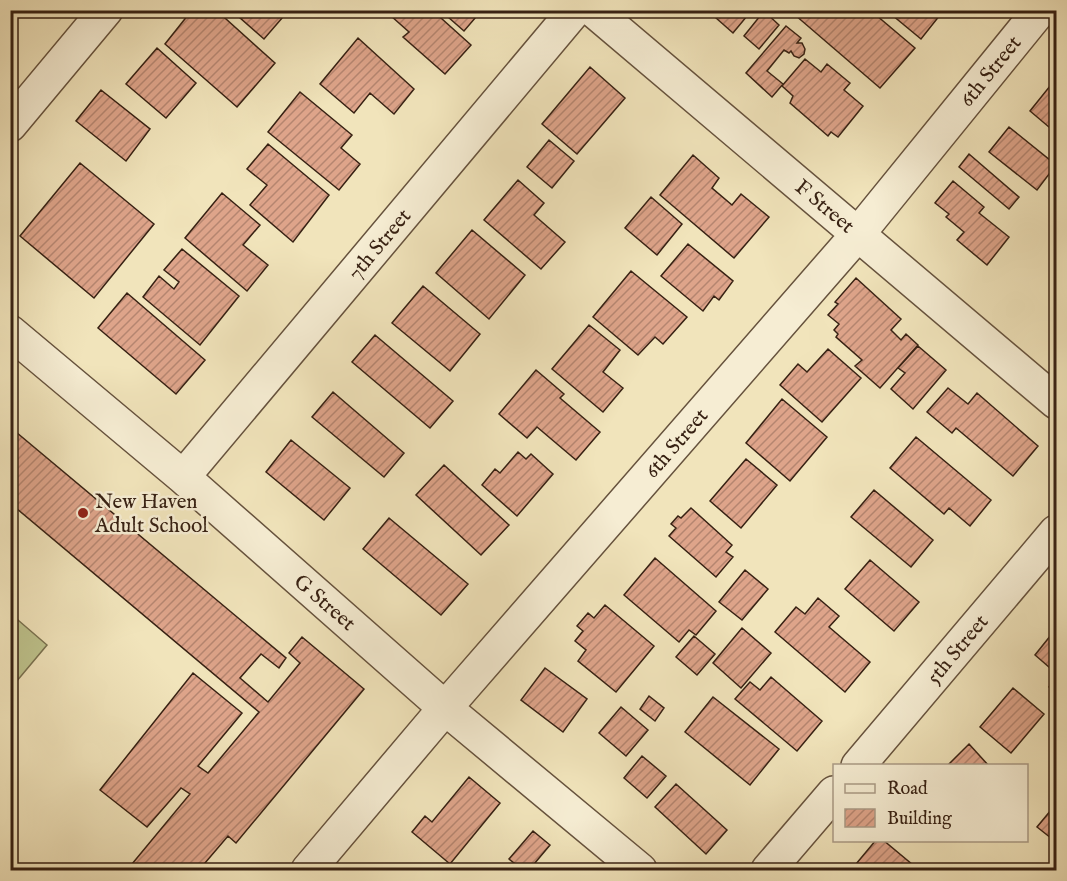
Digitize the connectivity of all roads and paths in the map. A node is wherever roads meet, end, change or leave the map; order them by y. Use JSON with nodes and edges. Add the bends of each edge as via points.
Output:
{"nodes":[{"id":1,"x":106,"y":10,"type":"edge"},
{"id":2,"x":575,"y":10,"type":"edge"},
{"id":3,"x":593,"y":10,"type":"edge"},
{"id":4,"x":1040,"y":10,"type":"edge"},
{"id":5,"x":10,"y":125,"type":"edge"},
{"id":6,"x":858,"y":234,"type":"junction"},
{"id":7,"x":10,"y":332,"type":"edge"},
{"id":8,"x":1056,"y":402,"type":"edge"},
{"id":9,"x":183,"y":477,"type":"junction"},
{"id":10,"x":1056,"y":532,"type":"edge"},
{"id":11,"x":446,"y":708,"type":"junction"},
{"id":12,"x":859,"y":764,"type":"edge"},
{"id":13,"x":833,"y":794,"type":"edge"},
{"id":14,"x":308,"y":870,"type":"edge"},
{"id":15,"x":640,"y":870,"type":"edge"},
{"id":16,"x":768,"y":870,"type":"edge"}],
"edges":[{"from":1,"to":5,"type":"street"},
{"from":2,"to":9,"type":"street","name":"7th Street"},
{"from":3,"to":6,"type":"street","name":"F Street"},
{"from":4,"to":6,"type":"street","name":"6th Street"},
{"from":6,"to":8,"type":"street","name":"F Street"},
{"from":6,"to":11,"type":"street","name":"6th Street"},
{"from":7,"to":9,"type":"street","name":"G Street"},
{"from":9,"to":11,"type":"street","name":"G Street"},
{"from":10,"to":12,"type":"street","name":"5th Street"},
{"from":11,"to":14,"type":"street","name":"6th Street"},
{"from":11,"to":15,"type":"street","name":"G Street"},
{"from":13,"to":16,"type":"street"}]}
